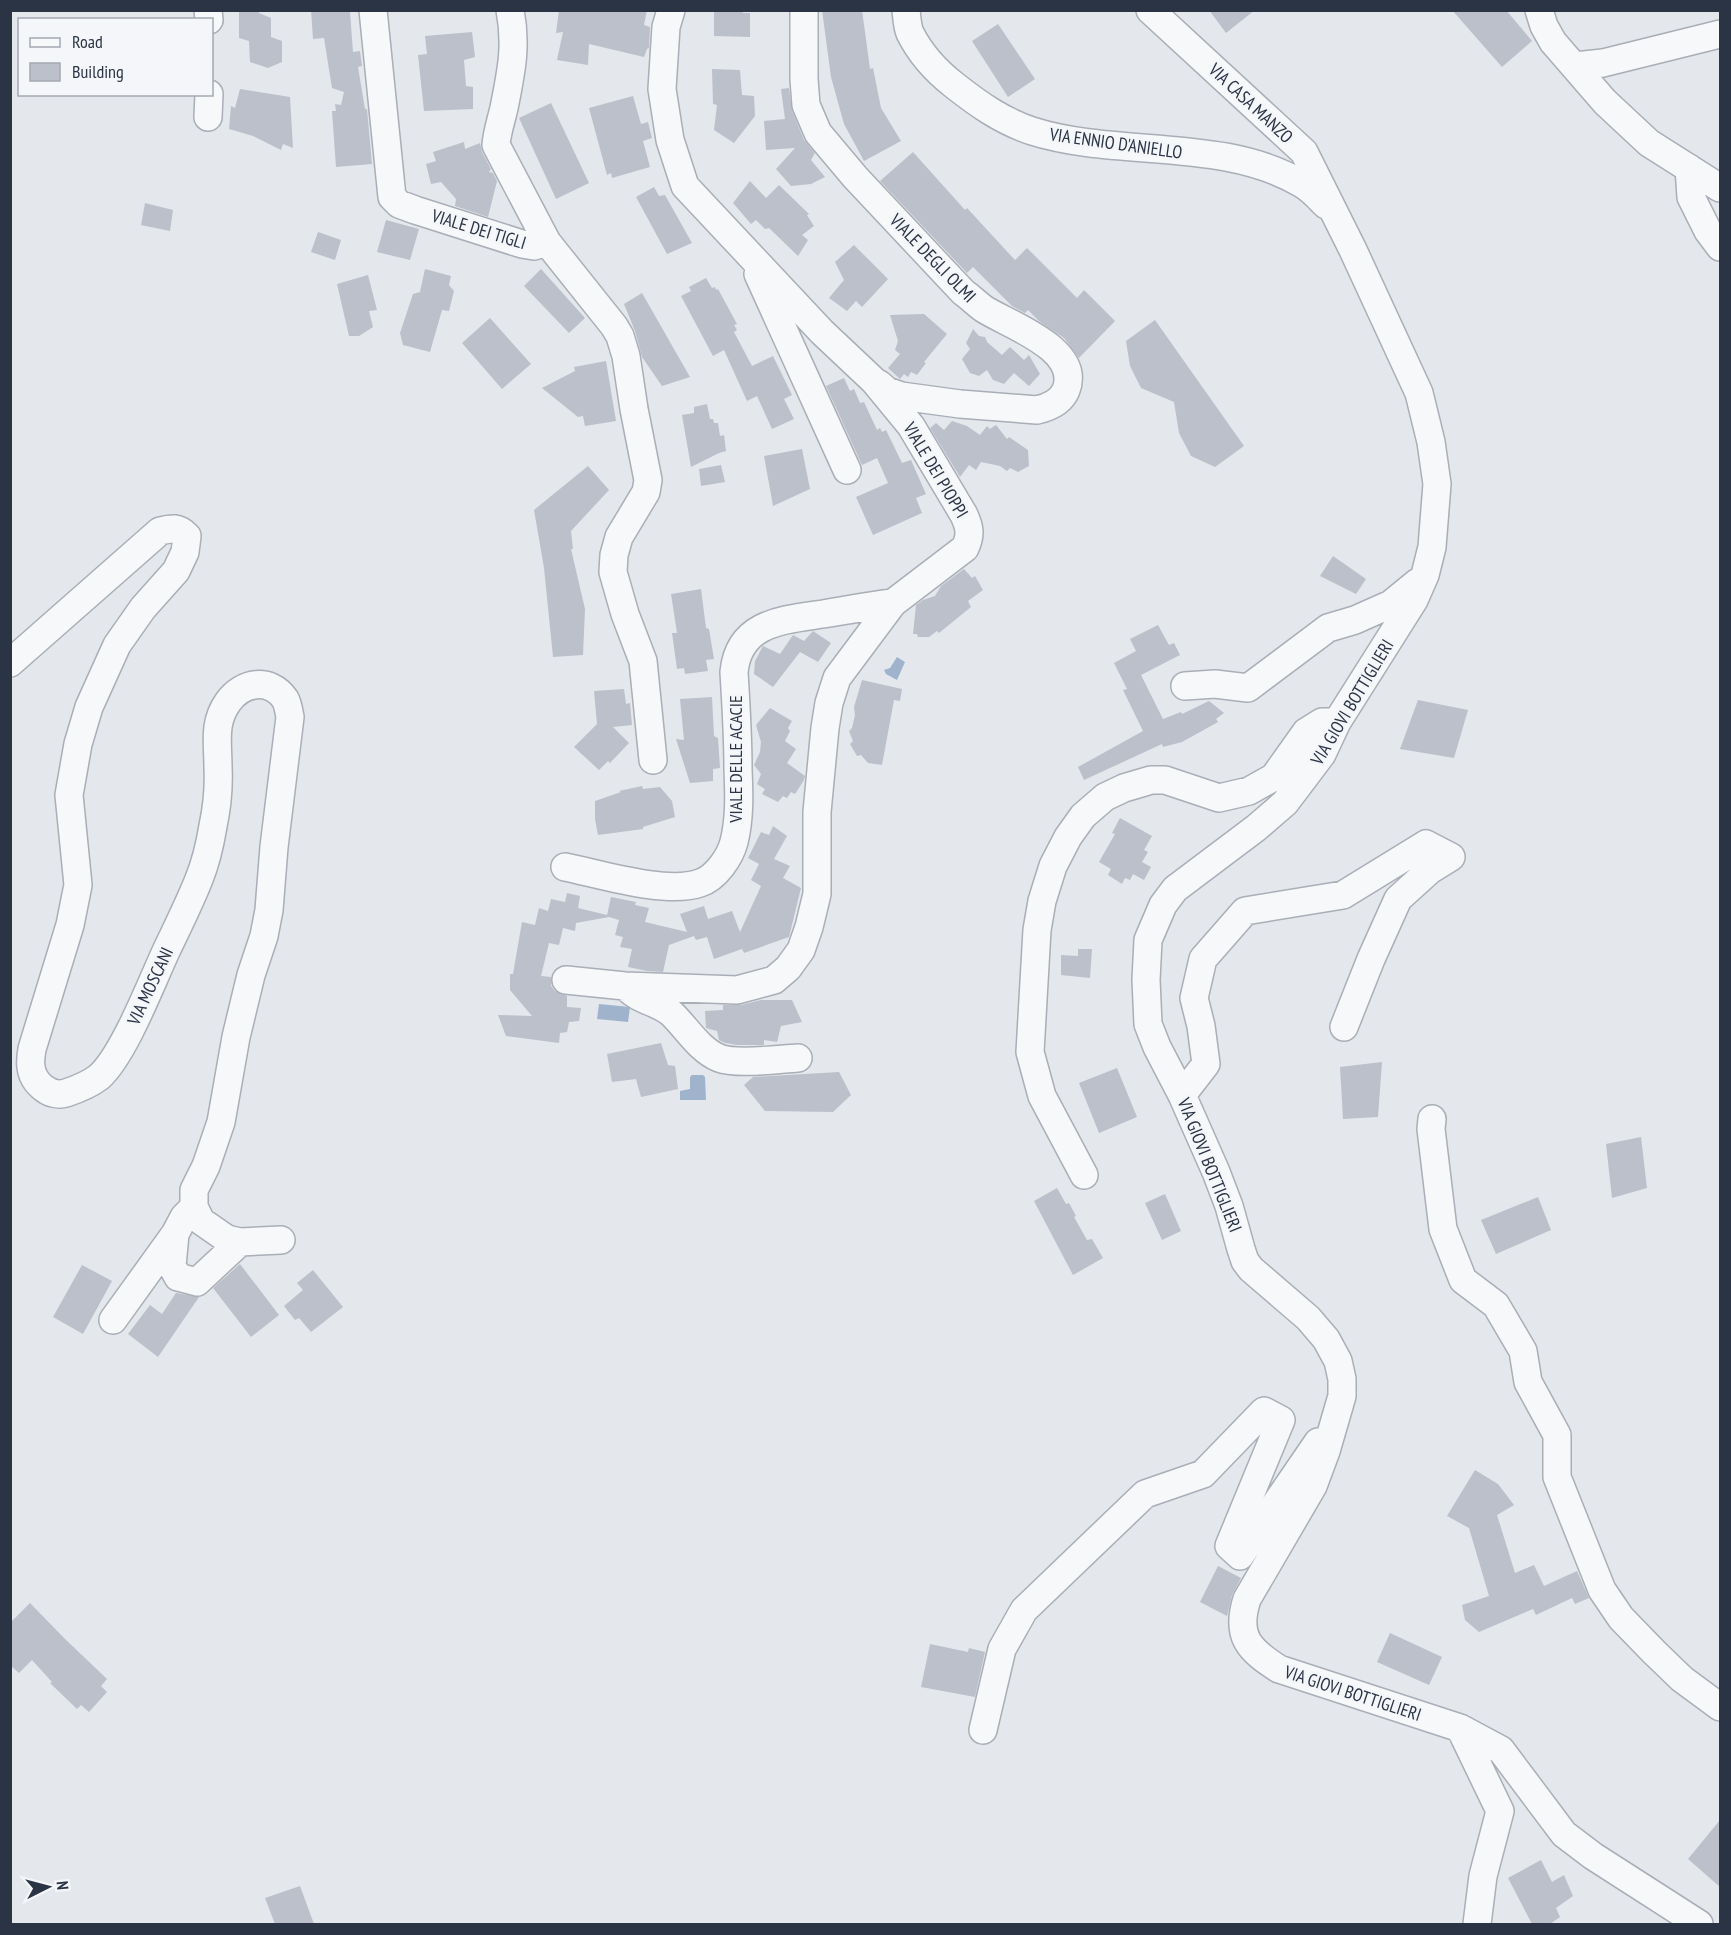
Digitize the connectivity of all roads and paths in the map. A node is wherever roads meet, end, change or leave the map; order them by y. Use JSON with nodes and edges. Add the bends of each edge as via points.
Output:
{"nodes":[{"id":1,"x":373,"y":10,"type":"edge"},
{"id":2,"x":510,"y":10,"type":"edge"},
{"id":3,"x":670,"y":10,"type":"edge"},
{"id":4,"x":804,"y":10,"type":"edge"},
{"id":5,"x":906,"y":10,"type":"edge"},
{"id":6,"x":1150,"y":10,"type":"edge"},
{"id":7,"x":1539,"y":10,"type":"edge"},
{"id":8,"x":1720,"y":34,"type":"edge"},
{"id":9,"x":1575,"y":66,"type":"junction"},
{"id":10,"x":1689,"y":168,"type":"junction"},
{"id":11,"x":1720,"y":188,"type":"edge"},
{"id":12,"x":1332,"y":210,"type":"junction"},
{"id":13,"x":547,"y":242,"type":"junction"},
{"id":14,"x":1720,"y":247,"type":"edge"},
{"id":15,"x":750,"y":256,"type":"junction"},
{"id":16,"x":874,"y":381,"type":"junction"},
{"id":17,"x":847,"y":470,"type":"dead end"},
{"id":18,"x":1425,"y":575,"type":"junction"},
{"id":19,"x":893,"y":603,"type":"junction"},
{"id":20,"x":10,"y":663,"type":"edge"},
{"id":21,"x":1185,"y":686,"type":"dead end"},
{"id":22,"x":1337,"y":722,"type":"junction"},
{"id":23,"x":653,"y":760,"type":"dead end"},
{"id":24,"x":565,"y":867,"type":"dead end"},
{"id":25,"x":566,"y":980,"type":"dead end"},
{"id":26,"x":625,"y":986,"type":"junction"},
{"id":27,"x":1344,"y":1027,"type":"dead end"},
{"id":28,"x":798,"y":1058,"type":"dead end"},
{"id":29,"x":1182,"y":1095,"type":"junction"},
{"id":30,"x":1432,"y":1119,"type":"dead end"},
{"id":31,"x":1084,"y":1175,"type":"dead end"},
{"id":32,"x":194,"y":1207,"type":"junction"},
{"id":33,"x":175,"y":1234,"type":"junction"},
{"id":34,"x":281,"y":1240,"type":"dead end"},
{"id":35,"x":240,"y":1242,"type":"junction"},
{"id":36,"x":113,"y":1320,"type":"dead end"},
{"id":37,"x":1338,"y":1414,"type":"junction"},
{"id":38,"x":1720,"y":1707,"type":"edge"},
{"id":39,"x":1460,"y":1728,"type":"junction"},
{"id":40,"x":983,"y":1730,"type":"dead end"},
{"id":41,"x":1477,"y":1924,"type":"edge"},
{"id":42,"x":1699,"y":1924,"type":"edge"}],
"edges":[{"from":1,"to":13,"type":"street","name":"VIALE DEI TIGLI","via":[[392,198],[415,210],[522,244]]},
{"from":2,"to":13,"type":"street","name":"VIALE DEI TIGLI","via":[[515,47],[496,145]]},
{"from":3,"to":15,"type":"street","name":"VIALE DEI PIOPPI","via":[[662,89],[670,140],[685,186]]},
{"from":4,"to":16,"type":"street","name":"VIALE DEGLI OLMI","via":[[806,105],[818,133],[963,291],[983,308],[1055,350],[1069,382],[1065,393],[1049,407],[1021,410],[901,396]]},
{"from":5,"to":12,"type":"street","name":"VIA ENNIO D'ANIELLO","via":[[909,31],[925,57],[946,79],[1005,121],[1066,139],[1253,163],[1305,185]]},
{"from":6,"to":12,"type":"street","name":"VIA CASA MANZO","via":[[1304,152]]},
{"from":7,"to":9,"type":"street","via":[[1553,42]]},
{"from":8,"to":9,"type":"street","via":[[1603,63]]},
{"from":9,"to":10,"type":"street","via":[[1648,143]]},
{"from":10,"to":11,"type":"street"},
{"from":10,"to":14,"type":"street","via":[[1690,197]]},
{"from":12,"to":18,"type":"street","name":"VIA GIOVI BOTTIGLIERI","via":[[1419,393],[1437,484],[1432,547]]},
{"from":13,"to":23,"type":"street","via":[[614,326],[624,346],[648,480],[646,492],[619,537],[613,572],[643,660]]},
{"from":15,"to":16,"type":"street","name":"VIALE DEI PIOPPI"},
{"from":15,"to":17,"type":"street"},
{"from":16,"to":19,"type":"street","name":"VIALE DEI PIOPPI","via":[[911,426],[964,514],[971,536],[965,548]]},
{"from":18,"to":21,"type":"street","via":[[1391,603],[1328,628],[1248,688]]},
{"from":18,"to":22,"type":"street","name":"VIA GIOVI BOTTIGLIERI","via":[[1414,600]]},
{"from":19,"to":24,"type":"street","name":"VIALE DELLE ACACIE","via":[[783,620],[756,631],[746,640],[734,672],[739,801],[736,827],[728,856],[703,883],[671,887]]},
{"from":19,"to":26,"type":"street","name":"VIALE DEI PIOPPI","via":[[837,678],[829,703],[818,812],[817,894],[801,950],[774,980],[757,986],[737,990]]},
{"from":20,"to":32,"type":"street","name":"VIA MOSCANI","via":[[160,531],[171,528],[186,536],[186,552],[176,571],[117,645],[89,707],[78,744],[69,795],[78,885],[30,1066],[33,1078],[41,1086],[62,1094],[88,1084],[107,1068],[125,1039],[199,879],[218,795],[218,719],[229,700],[249,684],[275,690],[286,700],[290,717],[269,910],[236,1037],[221,1122],[194,1190]]},
{"from":22,"to":29,"type":"street","name":"VIA GIOVI BOTTIGLIERI","via":[[1322,754],[1285,803],[1175,889],[1154,922],[1146,960],[1148,1024]]},
{"from":22,"to":31,"type":"street","via":[[1322,722],[1306,732],[1274,777],[1249,791],[1219,798],[1165,780],[1151,780],[1105,797],[1083,816],[1068,837],[1053,866],[1040,911],[1030,1052],[1042,1096]]},
{"from":25,"to":26,"type":"street","name":"VIALE DEI PIOPPI"},
{"from":26,"to":28,"type":"street","name":"VIALE DEI PIOPPI","via":[[635,996],[671,1013],[718,1058]]},
{"from":27,"to":29,"type":"street","via":[[1398,899],[1451,857],[1426,844],[1343,895],[1245,911],[1203,959],[1194,998],[1206,1064]]},
{"from":29,"to":37,"type":"street","name":"VIA GIOVI BOTTIGLIERI","via":[[1230,1206],[1245,1261],[1308,1318],[1338,1360],[1342,1379]]},
{"from":30,"to":38,"type":"street","via":[[1443,1229],[1462,1280],[1496,1305],[1523,1351],[1528,1382],[1557,1435],[1557,1477],[1602,1590],[1620,1618],[1653,1652]]},
{"from":32,"to":33,"type":"street"},
{"from":32,"to":35,"type":"street","via":[[201,1221],[227,1239]]},
{"from":33,"to":35,"type":"street","via":[[172,1266],[178,1277],[197,1282]]},
{"from":33,"to":36,"type":"street"},
{"from":34,"to":35,"type":"street"},
{"from":37,"to":39,"type":"street","name":"VIA GIOVI BOTTIGLIERI","via":[[1312,1486],[1247,1599],[1244,1635],[1255,1652],[1279,1669]]},
{"from":37,"to":40,"type":"street","via":[[1240,1556],[1229,1546],[1281,1420],[1264,1411],[1203,1474],[1145,1494],[1024,1610],[1002,1649]]},
{"from":39,"to":41,"type":"street","via":[[1500,1811]]},
{"from":39,"to":42,"type":"street","name":"VIA GIOVI BOTTIGLIERI","via":[[1501,1750],[1564,1834],[1576,1844]]}]}
